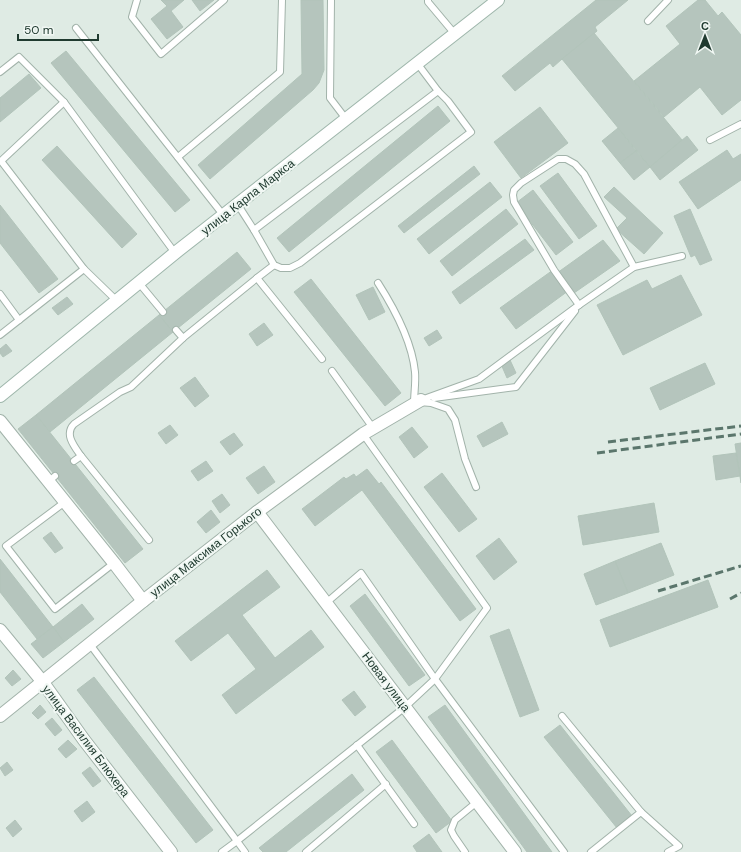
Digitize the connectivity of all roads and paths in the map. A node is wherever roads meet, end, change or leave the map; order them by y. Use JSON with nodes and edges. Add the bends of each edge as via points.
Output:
{"nodes":[{"id":1,"x":137,"y":0,"type":"edge"},
{"id":2,"x":224,"y":0,"type":"edge"},
{"id":3,"x":282,"y":0,"type":"edge"},
{"id":4,"x":331,"y":0,"type":"edge"},
{"id":5,"x":428,"y":0,"type":"edge"},
{"id":6,"x":498,"y":0,"type":"edge"},
{"id":7,"x":668,"y":0,"type":"edge"},
{"id":8,"x":648,"y":21,"type":"dead end"},
{"id":9,"x":76,"y":28,"type":"dead end"},
{"id":10,"x":454,"y":33,"type":"junction"},
{"id":11,"x":417,"y":63,"type":"junction"},
{"id":12,"x":0,"y":72,"type":"edge"},
{"id":13,"x":438,"y":91,"type":"junction"},
{"id":14,"x":64,"y":102,"type":"junction"},
{"id":15,"x":346,"y":119,"type":"junction"},
{"id":16,"x":741,"y":124,"type":"edge"},
{"id":17,"x":710,"y":140,"type":"dead end"},
{"id":18,"x":178,"y":156,"type":"junction"},
{"id":19,"x":1,"y":161,"type":"edge"},
{"id":20,"x":238,"y":205,"type":"junction"},
{"id":21,"x":224,"y":216,"type":"junction"},
{"id":22,"x":254,"y":230,"type":"junction"},
{"id":23,"x":175,"y":254,"type":"junction"},
{"id":24,"x":682,"y":256,"type":"dead end"},
{"id":25,"x":274,"y":265,"type":"junction"},
{"id":26,"x":634,"y":267,"type":"junction"},
{"id":27,"x":84,"y":269,"type":"junction"},
{"id":28,"x":257,"y":278,"type":"junction"},
{"id":29,"x":139,"y":283,"type":"junction"},
{"id":30,"x":378,"y":283,"type":"dead end"},
{"id":31,"x":0,"y":294,"type":"edge"},
{"id":32,"x":117,"y":300,"type":"junction"},
{"id":33,"x":579,"y":305,"type":"junction"},
{"id":34,"x":163,"y":312,"type":"dead end"},
{"id":35,"x":19,"y":320,"type":"junction"},
{"id":36,"x":176,"y":330,"type":"dead end"},
{"id":37,"x":0,"y":335,"type":"edge"},
{"id":38,"x":183,"y":338,"type":"junction"},
{"id":39,"x":322,"y":359,"type":"dead end"},
{"id":40,"x":332,"y":371,"type":"dead end"},
{"id":41,"x":0,"y":396,"type":"edge"},
{"id":42,"x":418,"y":402,"type":"junction"},
{"id":43,"x":0,"y":421,"type":"edge"},
{"id":44,"x":368,"y":431,"type":"junction"},
{"id":45,"x":81,"y":456,"type":"junction"},
{"id":46,"x":74,"y":462,"type":"dead end"},
{"id":47,"x":476,"y":488,"type":"dead end"},
{"id":48,"x":65,"y":502,"type":"junction"},
{"id":49,"x":257,"y":512,"type":"junction"},
{"id":50,"x":149,"y":540,"type":"dead end"},
{"id":51,"x":114,"y":563,"type":"junction"},
{"id":52,"x":142,"y":601,"type":"junction"},
{"id":53,"x":326,"y":603,"type":"junction"},
{"id":54,"x":0,"y":630,"type":"edge"},
{"id":55,"x":89,"y":643,"type":"junction"},
{"id":56,"x":435,"y":679,"type":"junction"},
{"id":57,"x":42,"y":681,"type":"junction"},
{"id":58,"x":405,"y":707,"type":"junction"},
{"id":59,"x":0,"y":716,"type":"edge"},
{"id":60,"x":562,"y":716,"type":"dead end"},
{"id":61,"x":357,"y":745,"type":"junction"},
{"id":62,"x":386,"y":784,"type":"junction"},
{"id":63,"x":477,"y":802,"type":"junction"},
{"id":64,"x":641,"y":812,"type":"junction"},
{"id":65,"x":414,"y":824,"type":"dead end"},
{"id":66,"x":237,"y":841,"type":"junction"},
{"id":67,"x":171,"y":852,"type":"edge"},
{"id":68,"x":222,"y":852,"type":"edge"},
{"id":69,"x":245,"y":852,"type":"edge"},
{"id":70,"x":306,"y":852,"type":"edge"},
{"id":71,"x":465,"y":852,"type":"edge"},
{"id":72,"x":515,"y":852,"type":"edge"},
{"id":73,"x":564,"y":852,"type":"edge"},
{"id":74,"x":591,"y":852,"type":"edge"},
{"id":75,"x":668,"y":852,"type":"edge"}],
"edges":[{"from":1,"to":2,"type":"lane","via":[[132,18],[161,54]]},
{"from":3,"to":18,"type":"lane","via":[[280,72]]},
{"from":4,"to":15,"type":"lane","via":[[330,98]]},
{"from":5,"to":10,"type":"lane"},
{"from":6,"to":10,"type":"street","name":"улица Карла Маркса"},
{"from":7,"to":8,"type":"lane"},
{"from":9,"to":18,"type":"lane"},
{"from":10,"to":11,"type":"street","name":"улица Карла Маркса"},
{"from":11,"to":13,"type":"lane"},
{"from":11,"to":15,"type":"street","name":"улица Карла Маркса"},
{"from":12,"to":14,"type":"lane","via":[[19,57]]},
{"from":13,"to":22,"type":"lane"},
{"from":13,"to":25,"type":"lane","via":[[471,132],[300,263],[290,268]]},
{"from":14,"to":19,"type":"lane"},
{"from":14,"to":23,"type":"lane"},
{"from":15,"to":20,"type":"street","name":"улица Карла Маркса"},
{"from":16,"to":17,"type":"lane"},
{"from":18,"to":21,"type":"lane"},
{"from":19,"to":27,"type":"lane"},
{"from":20,"to":21,"type":"street","name":"улица Карла Маркса"},
{"from":20,"to":22,"type":"lane"},
{"from":21,"to":23,"type":"street","name":"улица Карла Маркса"},
{"from":22,"to":25,"type":"lane"},
{"from":23,"to":29,"type":"street","name":"улица Карла Маркса"},
{"from":24,"to":26,"type":"lane"},
{"from":25,"to":28,"type":"lane"},
{"from":26,"to":33,"type":"lane"},
{"from":26,"to":33,"type":"lane","via":[[584,174],[575,164],[566,159],[558,159],[521,183],[514,190],[514,202],[554,270]]},
{"from":27,"to":32,"type":"lane"},
{"from":27,"to":35,"type":"lane"},
{"from":28,"to":38,"type":"lane"},
{"from":28,"to":39,"type":"lane"},
{"from":29,"to":32,"type":"street","name":"улица Карла Маркса"},
{"from":29,"to":34,"type":"lane"},
{"from":30,"to":42,"type":"lane","via":[[404,333],[412,358]]},
{"from":31,"to":35,"type":"lane"},
{"from":32,"to":41,"type":"street","name":"улица Карла Маркса"},
{"from":33,"to":42,"type":"lane","via":[[479,379]]},
{"from":33,"to":42,"type":"lane","via":[[516,387]]},
{"from":35,"to":37,"type":"lane"},
{"from":36,"to":38,"type":"lane"},
{"from":38,"to":45,"type":"lane","via":[[131,387],[70,427],[72,443]]},
{"from":40,"to":44,"type":"lane"},
{"from":42,"to":44,"type":"street","name":"улица Максима Горького"},
{"from":42,"to":47,"type":"lane","via":[[448,409],[455,420]]},
{"from":43,"to":48,"type":"street","via":[[52,479]]},
{"from":44,"to":49,"type":"street","name":"улица Максима Горького"},
{"from":44,"to":56,"type":"lane","via":[[487,608]]},
{"from":45,"to":46,"type":"lane"},
{"from":45,"to":50,"type":"lane"},
{"from":48,"to":51,"type":"street"},
{"from":48,"to":51,"type":"lane","via":[[6,546],[55,609]]},
{"from":49,"to":52,"type":"street","name":"улица Максима Горького"},
{"from":49,"to":53,"type":"street","name":"Новая улица"},
{"from":51,"to":52,"type":"street"},
{"from":52,"to":55,"type":"street","name":"улица Максима Горького"},
{"from":53,"to":56,"type":"lane","via":[[361,573]]},
{"from":53,"to":58,"type":"street","name":"Новая улица"},
{"from":54,"to":57,"type":"street","name":"улица Василия Блюхера"},
{"from":55,"to":57,"type":"street","name":"улица Максима Горького"},
{"from":55,"to":66,"type":"lane"},
{"from":56,"to":58,"type":"lane"},
{"from":56,"to":73,"type":"lane"},
{"from":57,"to":59,"type":"street","name":"улица Максима Горького"},
{"from":57,"to":67,"type":"street","name":"улица Василия Блюхера","via":[[84,740]]},
{"from":58,"to":61,"type":"lane"},
{"from":58,"to":63,"type":"street","name":"Новая улица"},
{"from":60,"to":64,"type":"lane"},
{"from":61,"to":62,"type":"lane"},
{"from":61,"to":66,"type":"lane"},
{"from":62,"to":65,"type":"lane"},
{"from":62,"to":70,"type":"lane"},
{"from":63,"to":71,"type":"lane","via":[[454,820],[451,830]]},
{"from":63,"to":72,"type":"street","name":"Новая улица"},
{"from":64,"to":74,"type":"lane"},
{"from":64,"to":75,"type":"lane","via":[[679,846]]},
{"from":66,"to":68,"type":"lane"},
{"from":66,"to":69,"type":"lane"}]}
